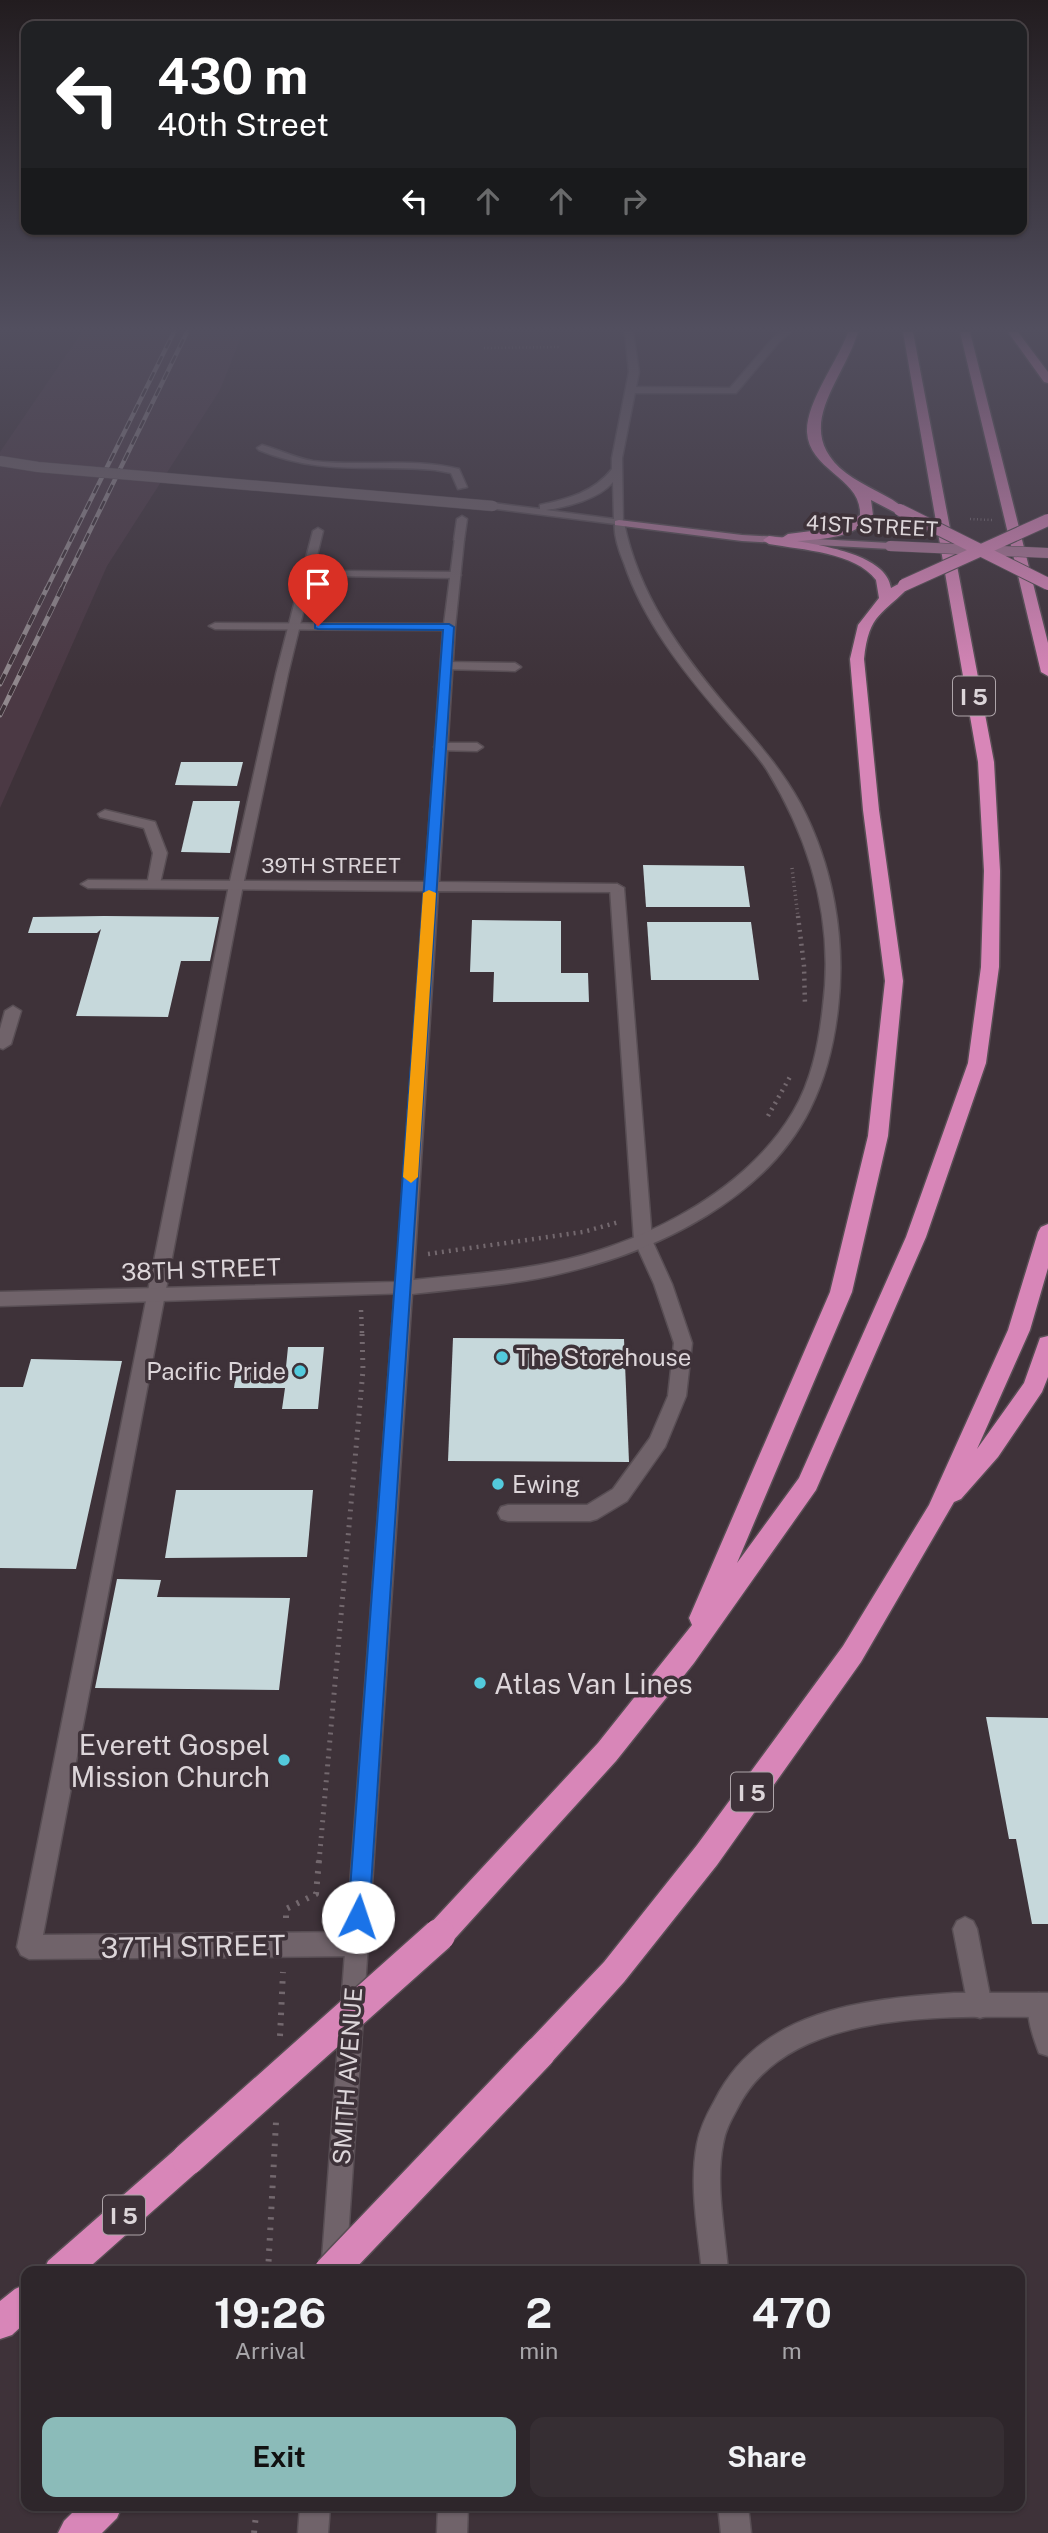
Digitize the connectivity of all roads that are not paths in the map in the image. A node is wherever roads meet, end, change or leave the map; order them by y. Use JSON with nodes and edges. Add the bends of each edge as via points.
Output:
{"nodes":[{"id":1,"x":268,"y":450,"type":"edge"},
{"id":2,"x":618,"y":450,"type":"edge"},
{"id":3,"x":820,"y":450,"type":"edge"},
{"id":4,"x":929,"y":450,"type":"edge"},
{"id":5,"x":994,"y":450,"type":"edge"},
{"id":6,"x":0,"y":461,"type":"edge"},
{"id":7,"x":618,"y":469,"type":"junction"},
{"id":8,"x":461,"y":487,"type":"dead end"},
{"id":9,"x":859,"y":489,"type":"junction"},
{"id":10,"x":523,"y":510,"type":"junction"},
{"id":11,"x":462,"y":519,"type":"dead end"},
{"id":12,"x":1048,"y":520,"type":"edge"},
{"id":13,"x":620,"y":523,"type":"junction"},
{"id":14,"x":318,"y":531,"type":"dead end"},
{"id":15,"x":769,"y":540,"type":"junction"},
{"id":16,"x":981,"y":550,"type":"junction"},
{"id":17,"x":1048,"y":553,"type":"edge"},
{"id":18,"x":341,"y":574,"type":"dead end"},
{"id":19,"x":455,"y":575,"type":"junction"},
{"id":20,"x":1048,"y":584,"type":"edge"},
{"id":21,"x":894,"y":591,"type":"junction"},
{"id":22,"x":215,"y":626,"type":"dead end"},
{"id":23,"x":292,"y":626,"type":"junction"},
{"id":24,"x":449,"y":627,"type":"junction"},
{"id":25,"x":446,"y":666,"type":"junction"},
{"id":26,"x":515,"y":667,"type":"dead end"},
{"id":27,"x":1048,"y":672,"type":"edge"},
{"id":28,"x":440,"y":747,"type":"junction"},
{"id":29,"x":477,"y":747,"type":"dead end"},
{"id":30,"x":106,"y":814,"type":"dead end"},
{"id":31,"x":88,"y":884,"type":"dead end"},
{"id":32,"x":154,"y":885,"type":"junction"},
{"id":33,"x":236,"y":885,"type":"junction"},
{"id":34,"x":430,"y":886,"type":"junction"},
{"id":35,"x":13,"y":1011,"type":"dead end"},
{"id":36,"x":3,"y":1044,"type":"dead end"},
{"id":37,"x":1048,"y":1232,"type":"edge"},
{"id":38,"x":643,"y":1240,"type":"junction"},
{"id":39,"x":404,"y":1288,"type":"junction"},
{"id":40,"x":154,"y":1295,"type":"junction"},
{"id":41,"x":0,"y":1299,"type":"edge"},
{"id":42,"x":1048,"y":1344,"type":"edge"},
{"id":43,"x":938,"y":1510,"type":"junction"},
{"id":44,"x":508,"y":1514,"type":"dead end"},
{"id":45,"x":685,"y":1656,"type":"junction"},
{"id":46,"x":965,"y":1929,"type":"dead end"},
{"id":47,"x":356,"y":1944,"type":"junction"},
{"id":48,"x":1044,"y":2005,"type":"edge"},
{"id":49,"x":980,"y":2006,"type":"junction"},
{"id":50,"x":1048,"y":2044,"type":"edge"},
{"id":51,"x":66,"y":2266,"type":"edge"},
{"id":52,"x":331,"y":2266,"type":"edge"},
{"id":53,"x":337,"y":2266,"type":"edge"},
{"id":54,"x":715,"y":2266,"type":"edge"},
{"id":55,"x":21,"y":2304,"type":"edge"},
{"id":56,"x":0,"y":2323,"type":"edge"},
{"id":57,"x":100,"y":2511,"type":"edge"},
{"id":58,"x":315,"y":2511,"type":"edge"},
{"id":59,"x":453,"y":2511,"type":"edge"},
{"id":60,"x":734,"y":2511,"type":"edge"},
{"id":61,"x":76,"y":2533,"type":"edge"},
{"id":62,"x":313,"y":2533,"type":"edge"},
{"id":63,"x":452,"y":2533,"type":"edge"},
{"id":64,"x":736,"y":2533,"type":"edge"}],
"edges":[{"from":1,"to":8,"type":"street","via":[[293,460],[326,464],[430,464],[455,471]]},
{"from":2,"to":7,"type":"street","name":"38TH STREET"},
{"from":3,"to":9,"type":"highway"},
{"from":4,"to":45,"type":"highway","number":"I 5","via":[[986,762],[992,871],[990,967],[977,1063],[916,1237],[808,1483]]},
{"from":5,"to":27,"type":"highway"},
{"from":6,"to":10,"type":"street","name":"41ST STREET","bridge":true},
{"from":7,"to":10,"type":"street","via":[[603,487],[560,505]]},
{"from":7,"to":13,"type":"street","name":"38TH STREET"},
{"from":9,"to":15,"type":"highway","via":[[870,505],[859,523],[832,533]]},
{"from":9,"to":16,"type":"highway","bridge":true},
{"from":10,"to":13,"type":"street","name":"41ST STREET"},
{"from":11,"to":19,"type":"street","name":"SMITH AVENUE"},
{"from":12,"to":16,"type":"highway","bridge":true},
{"from":13,"to":15,"type":"main road","name":"41ST STREET"},
{"from":13,"to":38,"type":"street","name":"38TH STREET","via":[[622,544],[641,595],[669,642],[766,758],[794,805],[817,854],[835,948],[830,1024],[815,1085],[787,1134],[754,1174],[698,1214]]},
{"from":14,"to":23,"type":"street"},
{"from":15,"to":16,"type":"main road","name":"41ST STREET","bridge":true},
{"from":15,"to":21,"type":"highway","via":[[863,563]]},
{"from":16,"to":17,"type":"main road","name":"41ST STREET","bridge":true},
{"from":16,"to":20,"type":"highway","bridge":true},
{"from":16,"to":21,"type":"highway","bridge":true},
{"from":18,"to":19,"type":"street"},
{"from":19,"to":24,"type":"street","name":"SMITH AVENUE"},
{"from":21,"to":45,"type":"highway","via":[[864,626],[857,659],[894,981],[878,1136],[841,1293]]},
{"from":22,"to":23,"type":"street"},
{"from":23,"to":24,"type":"street"},
{"from":23,"to":33,"type":"street"},
{"from":24,"to":25,"type":"street","name":"SMITH AVENUE"},
{"from":25,"to":26,"type":"street"},
{"from":25,"to":28,"type":"street","name":"SMITH AVENUE"},
{"from":28,"to":29,"type":"street"},
{"from":28,"to":34,"type":"street","name":"SMITH AVENUE"},
{"from":30,"to":32,"type":"street","via":[[150,825],[160,853]]},
{"from":31,"to":32,"type":"street","name":"39TH STREET"},
{"from":32,"to":33,"type":"street","name":"39TH STREET"},
{"from":33,"to":34,"type":"street","name":"39TH STREET"},
{"from":33,"to":40,"type":"street"},
{"from":34,"to":38,"type":"street","name":"39TH STREET","via":[[617,888]]},
{"from":34,"to":39,"type":"street","name":"SMITH AVENUE"},
{"from":35,"to":36,"type":"street"},
{"from":37,"to":43,"type":"highway","number":"I 5","via":[[1019,1330]]},
{"from":38,"to":39,"type":"street","name":"38TH STREET","via":[[555,1269]]},
{"from":38,"to":44,"type":"street","via":[[683,1343],[677,1396],[658,1442],[620,1495],[590,1513]]},
{"from":39,"to":40,"type":"street","name":"38TH STREET"},
{"from":39,"to":47,"type":"street","name":"SMITH AVENUE"},
{"from":40,"to":41,"type":"street","name":"38TH STREET"},
{"from":40,"to":47,"type":"street","name":"37TH STREET","via":[[29,1947]]},
{"from":42,"to":43,"type":"highway","via":[[1034,1387],[990,1450]]},
{"from":43,"to":53,"type":"highway","number":"I 5","bridge":true,"via":[[852,1654],[706,1855],[614,1972]]},
{"from":45,"to":51,"type":"highway","number":"I 5","bridge":true,"via":[[607,1752],[439,1935]]},
{"from":46,"to":49,"type":"street"},
{"from":47,"to":52,"type":"street","name":"SMITH AVENUE"},
{"from":48,"to":49,"type":"street"},
{"from":48,"to":50,"type":"street"},
{"from":49,"to":54,"type":"street","via":[[942,2006],[817,2025],[775,2046],[737,2081],[713,2129],[708,2177]]},
{"from":55,"to":56,"type":"highway"},
{"from":57,"to":61,"type":"highway"},
{"from":58,"to":62,"type":"street"},
{"from":59,"to":63,"type":"street"},
{"from":60,"to":64,"type":"street"}]}
